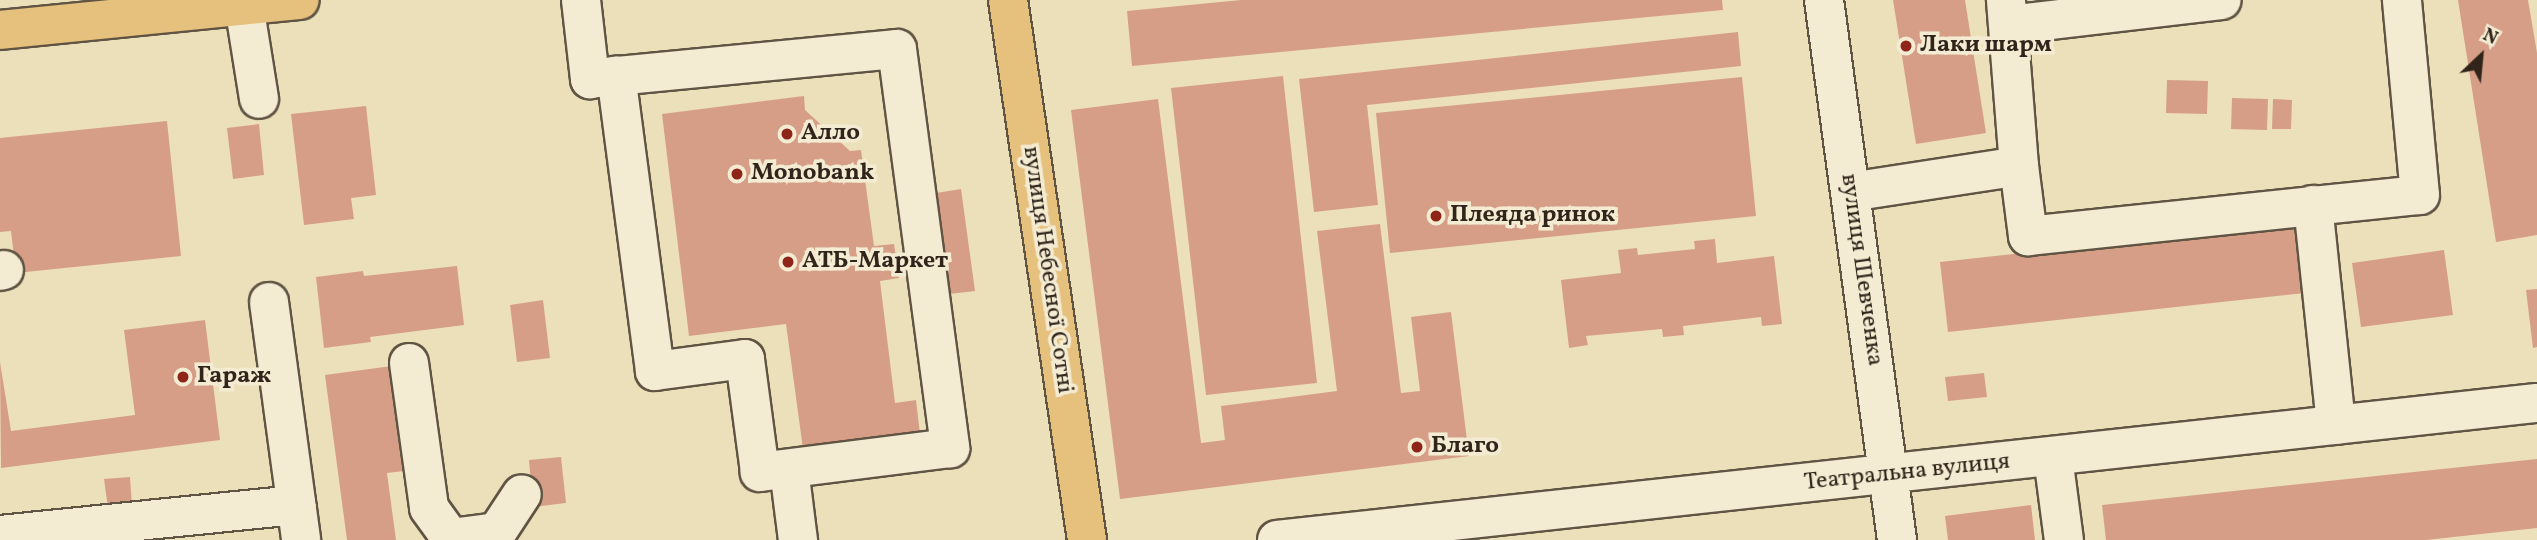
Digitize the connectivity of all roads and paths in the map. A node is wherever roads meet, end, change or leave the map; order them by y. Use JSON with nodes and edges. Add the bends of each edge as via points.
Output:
{"nodes":[{"id":1,"x":300,"y":0,"type":"edge"},
{"id":2,"x":581,"y":0,"type":"edge"},
{"id":3,"x":1008,"y":0,"type":"edge"},
{"id":4,"x":1824,"y":0,"type":"edge"},
{"id":5,"x":2222,"y":0,"type":"edge"},
{"id":6,"x":2402,"y":0,"type":"edge"},
{"id":7,"x":244,"y":5,"type":"junction"},
{"id":8,"x":73,"y":11,"type":"edge"},
{"id":9,"x":2008,"y":13,"type":"edge"},
{"id":10,"x":0,"y":30,"type":"edge"},
{"id":11,"x":616,"y":76,"type":"junction"},
{"id":12,"x":259,"y":99,"type":"dead end"},
{"id":13,"x":2019,"y":166,"type":"junction"},
{"id":14,"x":1850,"y":192,"type":"junction"},
{"id":15,"x":2313,"y":205,"type":"junction"},
{"id":16,"x":269,"y":302,"type":"dead end"},
{"id":17,"x":409,"y":363,"type":"dead end"},
{"id":18,"x":2537,"y":403,"type":"edge"},
{"id":19,"x":2336,"y":425,"type":"junction"},
{"id":20,"x":2053,"y":457,"type":"junction"},
{"id":21,"x":789,"y":469,"type":"junction"},
{"id":22,"x":1888,"y":475,"type":"junction"},
{"id":23,"x":522,"y":494,"type":"dead end"},
{"id":24,"x":298,"y":523,"type":"edge"},
{"id":25,"x":0,"y":535,"type":"edge"},
{"id":26,"x":451,"y":539,"type":"edge"},
{"id":27,"x":798,"y":540,"type":"edge"},
{"id":28,"x":1087,"y":540,"type":"edge"},
{"id":29,"x":1278,"y":540,"type":"edge"},
{"id":30,"x":1897,"y":540,"type":"edge"},
{"id":31,"x":2064,"y":540,"type":"edge"}],
"edges":[{"from":1,"to":7,"type":"main road"},
{"from":2,"to":11,"type":"street","via":[[590,79]]},
{"from":3,"to":28,"type":"main road","name":"вулиця Небесної Сотні"},
{"from":4,"to":14,"type":"street","name":"вулиця Шевченка"},
{"from":5,"to":9,"type":"street"},
{"from":6,"to":15,"type":"street","via":[[2420,194]]},
{"from":7,"to":8,"type":"main road"},
{"from":7,"to":12,"type":"street"},
{"from":8,"to":10,"type":"main road"},
{"from":9,"to":13,"type":"street"},
{"from":11,"to":21,"type":"street","via":[[655,371],[745,359],[760,472]]},
{"from":11,"to":21,"type":"street","via":[[897,49],[950,448]]},
{"from":13,"to":14,"type":"street"},
{"from":13,"to":15,"type":"street","via":[[2028,236]]},
{"from":14,"to":22,"type":"street","name":"вулиця Шевченка"},
{"from":15,"to":19,"type":"street"},
{"from":16,"to":24,"type":"street"},
{"from":17,"to":26,"type":"street","via":[[429,508]]},
{"from":18,"to":19,"type":"street","name":"Театральна вулиця"},
{"from":19,"to":20,"type":"street","name":"Театральна вулиця"},
{"from":20,"to":22,"type":"street","name":"Театральна вулиця"},
{"from":20,"to":31,"type":"street"},
{"from":21,"to":27,"type":"street"},
{"from":22,"to":29,"type":"street","name":"Театральна вулиця"},
{"from":22,"to":30,"type":"street","name":"вулиця Шевченка"},
{"from":23,"to":26,"type":"street","via":[[497,532]]},
{"from":24,"to":25,"type":"street"}]}
